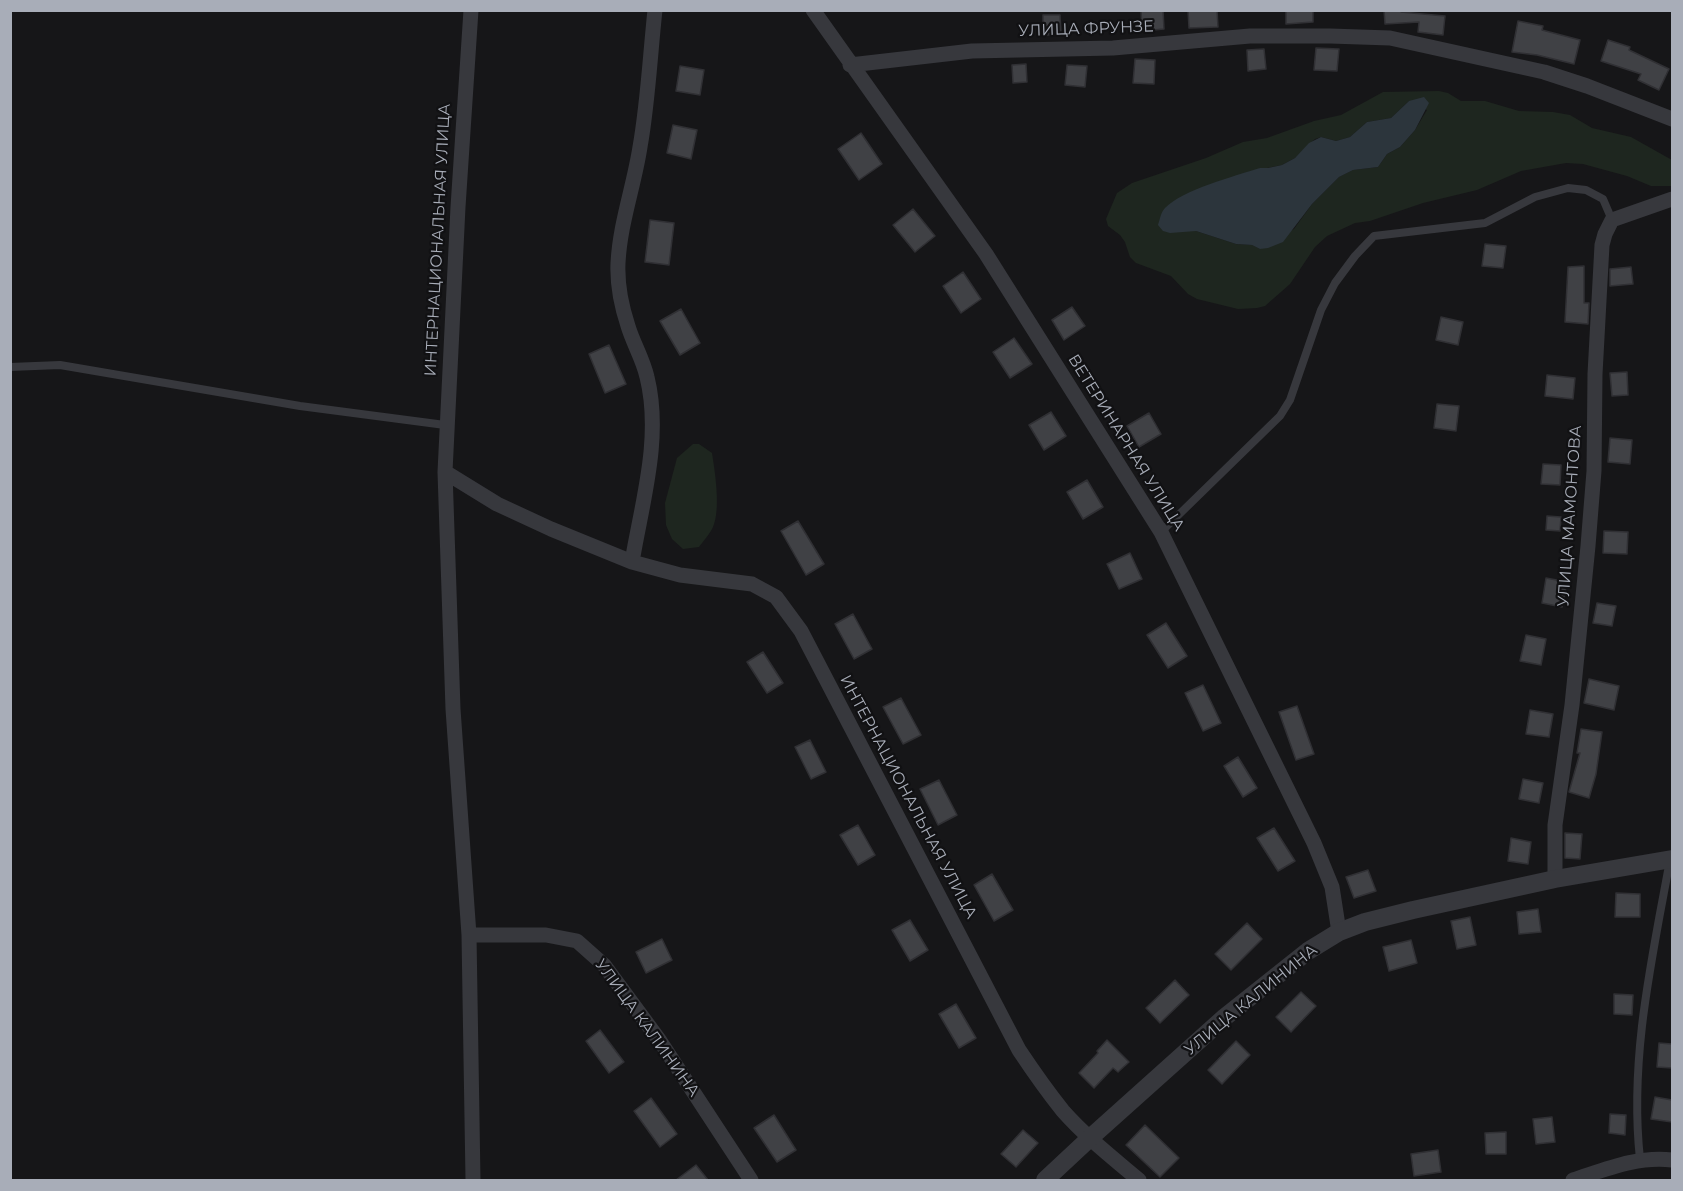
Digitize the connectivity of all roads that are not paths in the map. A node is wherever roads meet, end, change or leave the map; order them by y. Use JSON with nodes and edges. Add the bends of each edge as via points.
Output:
{"nodes":[{"id":1,"x":471,"y":10,"type":"edge"},
{"id":2,"x":813,"y":10,"type":"edge"},
{"id":3,"x":653,"y":11,"type":"edge"},
{"id":4,"x":850,"y":65,"type":"junction"},
{"id":5,"x":1672,"y":119,"type":"edge"},
{"id":6,"x":1672,"y":199,"type":"edge"},
{"id":7,"x":1612,"y":220,"type":"junction"},
{"id":8,"x":10,"y":367,"type":"edge"},
{"id":9,"x":445,"y":425,"type":"junction"},
{"id":10,"x":444,"y":472,"type":"junction"},
{"id":11,"x":1161,"y":532,"type":"junction"},
{"id":12,"x":632,"y":562,"type":"junction"},
{"id":13,"x":1672,"y":859,"type":"edge"},
{"id":14,"x":1555,"y":879,"type":"junction"},
{"id":15,"x":1339,"y":932,"type":"junction"},
{"id":16,"x":469,"y":934,"type":"junction"},
{"id":17,"x":1090,"y":1138,"type":"junction"},
{"id":18,"x":1640,"y":1159,"type":"junction"},
{"id":19,"x":1672,"y":1160,"type":"edge"},
{"id":20,"x":473,"y":1180,"type":"edge"},
{"id":21,"x":751,"y":1180,"type":"edge"},
{"id":22,"x":1045,"y":1180,"type":"edge"},
{"id":23,"x":1139,"y":1180,"type":"edge"},
{"id":24,"x":1574,"y":1180,"type":"edge"}],
"edges":[{"from":1,"to":9,"type":"street","name":"ИНТЕРНАЦИОНАЛЬНАЯ УЛИЦА"},
{"from":2,"to":4,"type":"street","name":"ВЕТЕРИНАРНАЯ УЛИЦА"},
{"from":3,"to":12,"type":"street","via":[[643,129],[618,263],[618,289],[642,359],[651,401],[652,454]]},
{"from":4,"to":5,"type":"street","name":"УЛИЦА ФРУНЗЕ","via":[[972,51],[1113,48],[1250,36],[1390,38],[1544,72]]},
{"from":4,"to":11,"type":"street","name":"ВЕТЕРИНАРНАЯ УЛИЦА","via":[[986,254]]},
{"from":6,"to":7,"type":"street"},
{"from":7,"to":11,"type":"lane","via":[[1603,199],[1586,190],[1568,188],[1535,197],[1485,223],[1374,236],[1335,283],[1321,310],[1281,416]]},
{"from":7,"to":14,"type":"street","name":"УЛИЦА МАМОНТОВА","via":[[1602,245],[1594,471],[1572,705],[1555,825]]},
{"from":8,"to":9,"type":"lane","via":[[60,365],[300,406]]},
{"from":9,"to":10,"type":"street","name":"ИНТЕРНАЦИОНАЛЬНАЯ УЛИЦА"},
{"from":10,"to":12,"type":"street","name":"ИНТЕРНАЦИОНАЛЬНАЯ УЛИЦА","via":[[497,504]]},
{"from":10,"to":16,"type":"street","name":"ИНТЕРНАЦИОНАЛЬНАЯ УЛИЦА","via":[[453,709]]},
{"from":11,"to":15,"type":"street","name":"ВЕТЕРИНАРНАЯ УЛИЦА","via":[[1314,843],[1332,887]]},
{"from":12,"to":17,"type":"street","name":"ИНТЕРНАЦИОНАЛЬНАЯ УЛИЦА","via":[[680,575],[752,584],[776,597],[801,631],[1020,1050],[1043,1086]]},
{"from":13,"to":14,"type":"street","name":"УЛИЦА КАЛИНИНА"},
{"from":13,"to":18,"type":"lane","via":[[1642,1025],[1637,1127]]},
{"from":14,"to":15,"type":"street","name":"УЛИЦА КАЛИНИНА","via":[[1413,910]]},
{"from":15,"to":17,"type":"street","name":"УЛИЦА КАЛИНИНА","via":[[1308,951],[1226,1017]]},
{"from":16,"to":20,"type":"street","name":"ИНТЕРНАЦИОНАЛЬНАЯ УЛИЦА"},
{"from":16,"to":21,"type":"street","name":"УЛИЦА КАЛИНИНА","via":[[546,935],[577,941],[604,965],[660,1041]]},
{"from":17,"to":22,"type":"street","name":"УЛИЦА КАЛИНИНА"},
{"from":17,"to":23,"type":"street","name":"ИНТЕРНАЦИОНАЛЬНАЯ УЛИЦА"},
{"from":18,"to":19,"type":"street"},
{"from":18,"to":24,"type":"street"}]}
